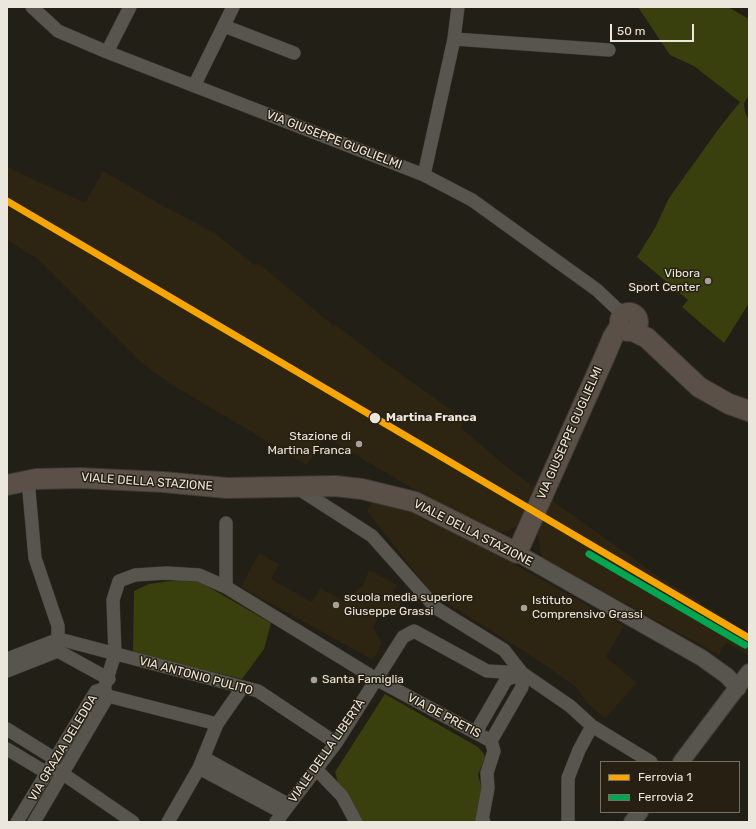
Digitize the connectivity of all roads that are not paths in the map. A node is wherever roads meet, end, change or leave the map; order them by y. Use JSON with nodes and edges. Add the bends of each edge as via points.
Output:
{"nodes":[{"id":1,"x":32,"y":7,"type":"edge"},
{"id":2,"x":130,"y":7,"type":"edge"},
{"id":3,"x":233,"y":7,"type":"edge"},
{"id":4,"x":458,"y":7,"type":"edge"},
{"id":5,"x":224,"y":26,"type":"junction"},
{"id":6,"x":454,"y":39,"type":"junction"},
{"id":7,"x":609,"y":50,"type":"dead end"},
{"id":8,"x":106,"y":52,"type":"junction"},
{"id":9,"x":294,"y":53,"type":"dead end"},
{"id":10,"x":194,"y":86,"type":"junction"},
{"id":11,"x":424,"y":175,"type":"junction"},
{"id":12,"x":628,"y":324,"type":"junction"},
{"id":13,"x":749,"y":411,"type":"edge"},
{"id":14,"x":28,"y":480,"type":"junction"},
{"id":15,"x":7,"y":485,"type":"edge"},
{"id":16,"x":296,"y":487,"type":"junction"},
{"id":17,"x":226,"y":523,"type":"dead end"},
{"id":18,"x":517,"y":553,"type":"junction"},
{"id":19,"x":226,"y":587,"type":"junction"},
{"id":20,"x":58,"y":645,"type":"junction"},
{"id":21,"x":115,"y":654,"type":"junction"},
{"id":22,"x":7,"y":659,"type":"edge"},
{"id":23,"x":7,"y":670,"type":"edge"},
{"id":24,"x":749,"y":672,"type":"edge"},
{"id":25,"x":522,"y":673,"type":"junction"},
{"id":26,"x":376,"y":679,"type":"junction"},
{"id":27,"x":107,"y":688,"type":"junction"},
{"id":28,"x":242,"y":688,"type":"junction"},
{"id":29,"x":738,"y":688,"type":"junction"},
{"id":30,"x":217,"y":724,"type":"junction"},
{"id":31,"x":592,"y":726,"type":"junction"},
{"id":32,"x":7,"y":729,"type":"edge"},
{"id":33,"x":476,"y":732,"type":"junction"},
{"id":34,"x":491,"y":741,"type":"junction"},
{"id":35,"x":336,"y":743,"type":"junction"},
{"id":36,"x":9,"y":754,"type":"edge"},
{"id":37,"x":649,"y":761,"type":"edge"},
{"id":38,"x":682,"y":761,"type":"edge"},
{"id":39,"x":201,"y":763,"type":"junction"},
{"id":40,"x":51,"y":766,"type":"junction"},
{"id":41,"x":316,"y":768,"type":"junction"},
{"id":42,"x":62,"y":774,"type":"junction"},
{"id":43,"x":283,"y":813,"type":"edge"},
{"id":44,"x":639,"y":813,"type":"edge"},
{"id":45,"x":18,"y":822,"type":"edge"},
{"id":46,"x":34,"y":822,"type":"edge"},
{"id":47,"x":133,"y":822,"type":"edge"},
{"id":48,"x":168,"y":822,"type":"edge"},
{"id":49,"x":356,"y":822,"type":"edge"},
{"id":50,"x":484,"y":822,"type":"edge"},
{"id":51,"x":568,"y":822,"type":"edge"},
{"id":52,"x":632,"y":822,"type":"edge"}],
"edges":[{"from":1,"to":8,"type":"street","name":"VIA GIUSEPPE GUGLIELMI","via":[[58,31]]},
{"from":2,"to":8,"type":"street"},
{"from":3,"to":5,"type":"street"},
{"from":4,"to":6,"type":"street"},
{"from":5,"to":9,"type":"street"},
{"from":5,"to":10,"type":"street"},
{"from":6,"to":7,"type":"street"},
{"from":6,"to":11,"type":"street"},
{"from":8,"to":10,"type":"street","name":"VIA GIUSEPPE GUGLIELMI"},
{"from":10,"to":11,"type":"street","name":"VIA GIUSEPPE GUGLIELMI"},
{"from":11,"to":12,"type":"street","name":"VIA GIUSEPPE GUGLIELMI","via":[[472,200],[597,290]]},
{"from":12,"to":13,"type":"main road","via":[[699,386],[729,404]]},
{"from":12,"to":18,"type":"main road","name":"VIA GIUSEPPE GUGLIELMI","via":[[613,337]]},
{"from":14,"to":15,"type":"main road","name":"VIALE DELLA STAZIONE"},
{"from":14,"to":16,"type":"main road","name":"VIALE DELLA STAZIONE","via":[[80,478],[228,488]]},
{"from":14,"to":20,"type":"street","via":[[35,558],[58,626]]},
{"from":16,"to":18,"type":"main road","name":"VIALE DELLA STAZIONE","via":[[336,486],[398,496],[426,507]]},
{"from":16,"to":25,"type":"street","via":[[372,536],[436,608],[504,650]]},
{"from":17,"to":19,"type":"street"},
{"from":18,"to":29,"type":"street","name":"VIALE DELLA STAZIONE","via":[[702,658],[727,676]]},
{"from":19,"to":21,"type":"street","name":"VIA GRAZIA DELEDDA","via":[[199,575],[166,573],[135,575],[119,581],[113,600]]},
{"from":19,"to":26,"type":"street","name":"VIA DE PRETIS"},
{"from":20,"to":21,"type":"street","name":"VIA ANTONIO PULITO"},
{"from":20,"to":22,"type":"street"},
{"from":20,"to":23,"type":"street"},
{"from":20,"to":27,"type":"street"},
{"from":21,"to":27,"type":"street","name":"VIA GRAZIA DELEDDA"},
{"from":21,"to":28,"type":"street","name":"VIA ANTONIO PULITO"},
{"from":24,"to":29,"type":"street"},
{"from":25,"to":26,"type":"street","name":"VIALE DELLA LIBERTÀ","via":[[487,671],[414,631],[403,637]]},
{"from":25,"to":31,"type":"street","via":[[570,706]]},
{"from":25,"to":33,"type":"street","via":[[506,680]]},
{"from":25,"to":34,"type":"street","via":[[522,687]]},
{"from":26,"to":33,"type":"street","name":"VIA DE PRETIS"},
{"from":26,"to":35,"type":"street","name":"VIALE DELLA LIBERTÀ"},
{"from":27,"to":30,"type":"street"},
{"from":27,"to":40,"type":"street","name":"VIA GRAZIA DELEDDA","via":[[96,691]]},
{"from":27,"to":42,"type":"street","name":"VIA GRAZIA DELEDDA"},
{"from":28,"to":30,"type":"street"},
{"from":28,"to":35,"type":"street","name":"VIA ANTONIO PULITO","via":[[258,692]]},
{"from":29,"to":38,"type":"street"},
{"from":30,"to":39,"type":"street"},
{"from":31,"to":37,"type":"street"},
{"from":31,"to":51,"type":"street","via":[[568,778]]},
{"from":32,"to":40,"type":"street"},
{"from":33,"to":34,"type":"street","name":"VIA DE PRETIS"},
{"from":34,"to":50,"type":"street","via":[[494,751],[487,772],[488,788],[482,820]]},
{"from":35,"to":41,"type":"street","name":"VIALE DELLA LIBERTÀ"},
{"from":36,"to":40,"type":"street"},
{"from":39,"to":43,"type":"street"},
{"from":39,"to":48,"type":"street"},
{"from":40,"to":42,"type":"street"},
{"from":40,"to":45,"type":"street","name":"VIA GRAZIA DELEDDA"},
{"from":41,"to":43,"type":"street","name":"VIALE DELLA LIBERTÀ"},
{"from":41,"to":49,"type":"street","via":[[342,796]]},
{"from":42,"to":46,"type":"street","name":"VIA GRAZIA DELEDDA"},
{"from":42,"to":47,"type":"street"},
{"from":44,"to":52,"type":"street"}]}
